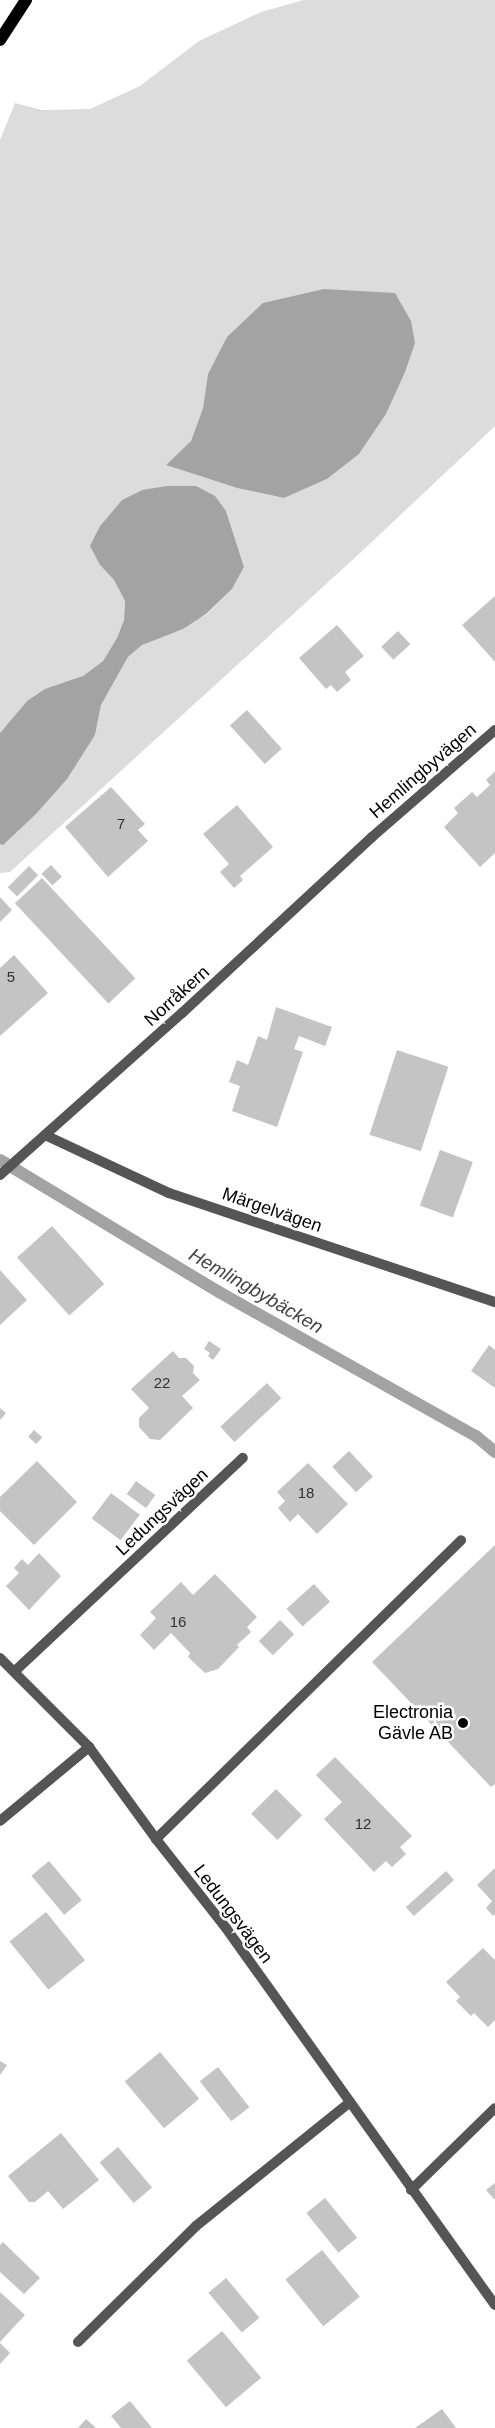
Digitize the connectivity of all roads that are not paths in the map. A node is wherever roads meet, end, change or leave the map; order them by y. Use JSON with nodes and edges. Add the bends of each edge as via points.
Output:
{"nodes":[{"id":1,"x":26,"y":0,"type":"edge"},
{"id":2,"x":0,"y":40,"type":"edge"},
{"id":3,"x":495,"y":730,"type":"edge"},
{"id":4,"x":372,"y":837,"type":"joint"},
{"id":5,"x":45,"y":1135,"type":"junction"},
{"id":6,"x":0,"y":1175,"type":"edge"},
{"id":7,"x":495,"y":1302,"type":"edge"},
{"id":8,"x":243,"y":1458,"type":"dead end"},
{"id":9,"x":461,"y":1540,"type":"dead end"},
{"id":10,"x":0,"y":1658,"type":"edge"},
{"id":11,"x":15,"y":1671,"type":"junction"},
{"id":12,"x":89,"y":1747,"type":"junction"},
{"id":13,"x":0,"y":1821,"type":"edge"},
{"id":14,"x":156,"y":1838,"type":"junction"},
{"id":15,"x":349,"y":2103,"type":"junction"},
{"id":16,"x":495,"y":2108,"type":"edge"},
{"id":17,"x":411,"y":2190,"type":"junction"},
{"id":18,"x":495,"y":2305,"type":"edge"},
{"id":19,"x":78,"y":2342,"type":"dead end"}],
"edges":[{"from":1,"to":2,"type":"main road"},
{"from":3,"to":4,"type":"street","name":"Hemlingbyvägen"},
{"from":4,"to":5,"type":"street","name":"Norråkern"},
{"from":5,"to":6,"type":"street","name":"Norråkern"},
{"from":5,"to":7,"type":"street","name":"Märgelvägen","via":[[169,1192]]},
{"from":8,"to":11,"type":"street","name":"Ledungsvägen"},
{"from":9,"to":14,"type":"street"},
{"from":10,"to":11,"type":"street","name":"Ledungsvägen"},
{"from":11,"to":12,"type":"street","name":"Ledungsvägen"},
{"from":12,"to":13,"type":"street"},
{"from":12,"to":14,"type":"street","name":"Ledungsvägen"},
{"from":14,"to":15,"type":"street","name":"Ledungsvägen","via":[[226,1928]]},
{"from":15,"to":17,"type":"street","name":"Ledungsvägen"},
{"from":15,"to":19,"type":"street","via":[[196,2226]]},
{"from":16,"to":17,"type":"street"},
{"from":17,"to":18,"type":"street","name":"Ledungsvägen"}]}
